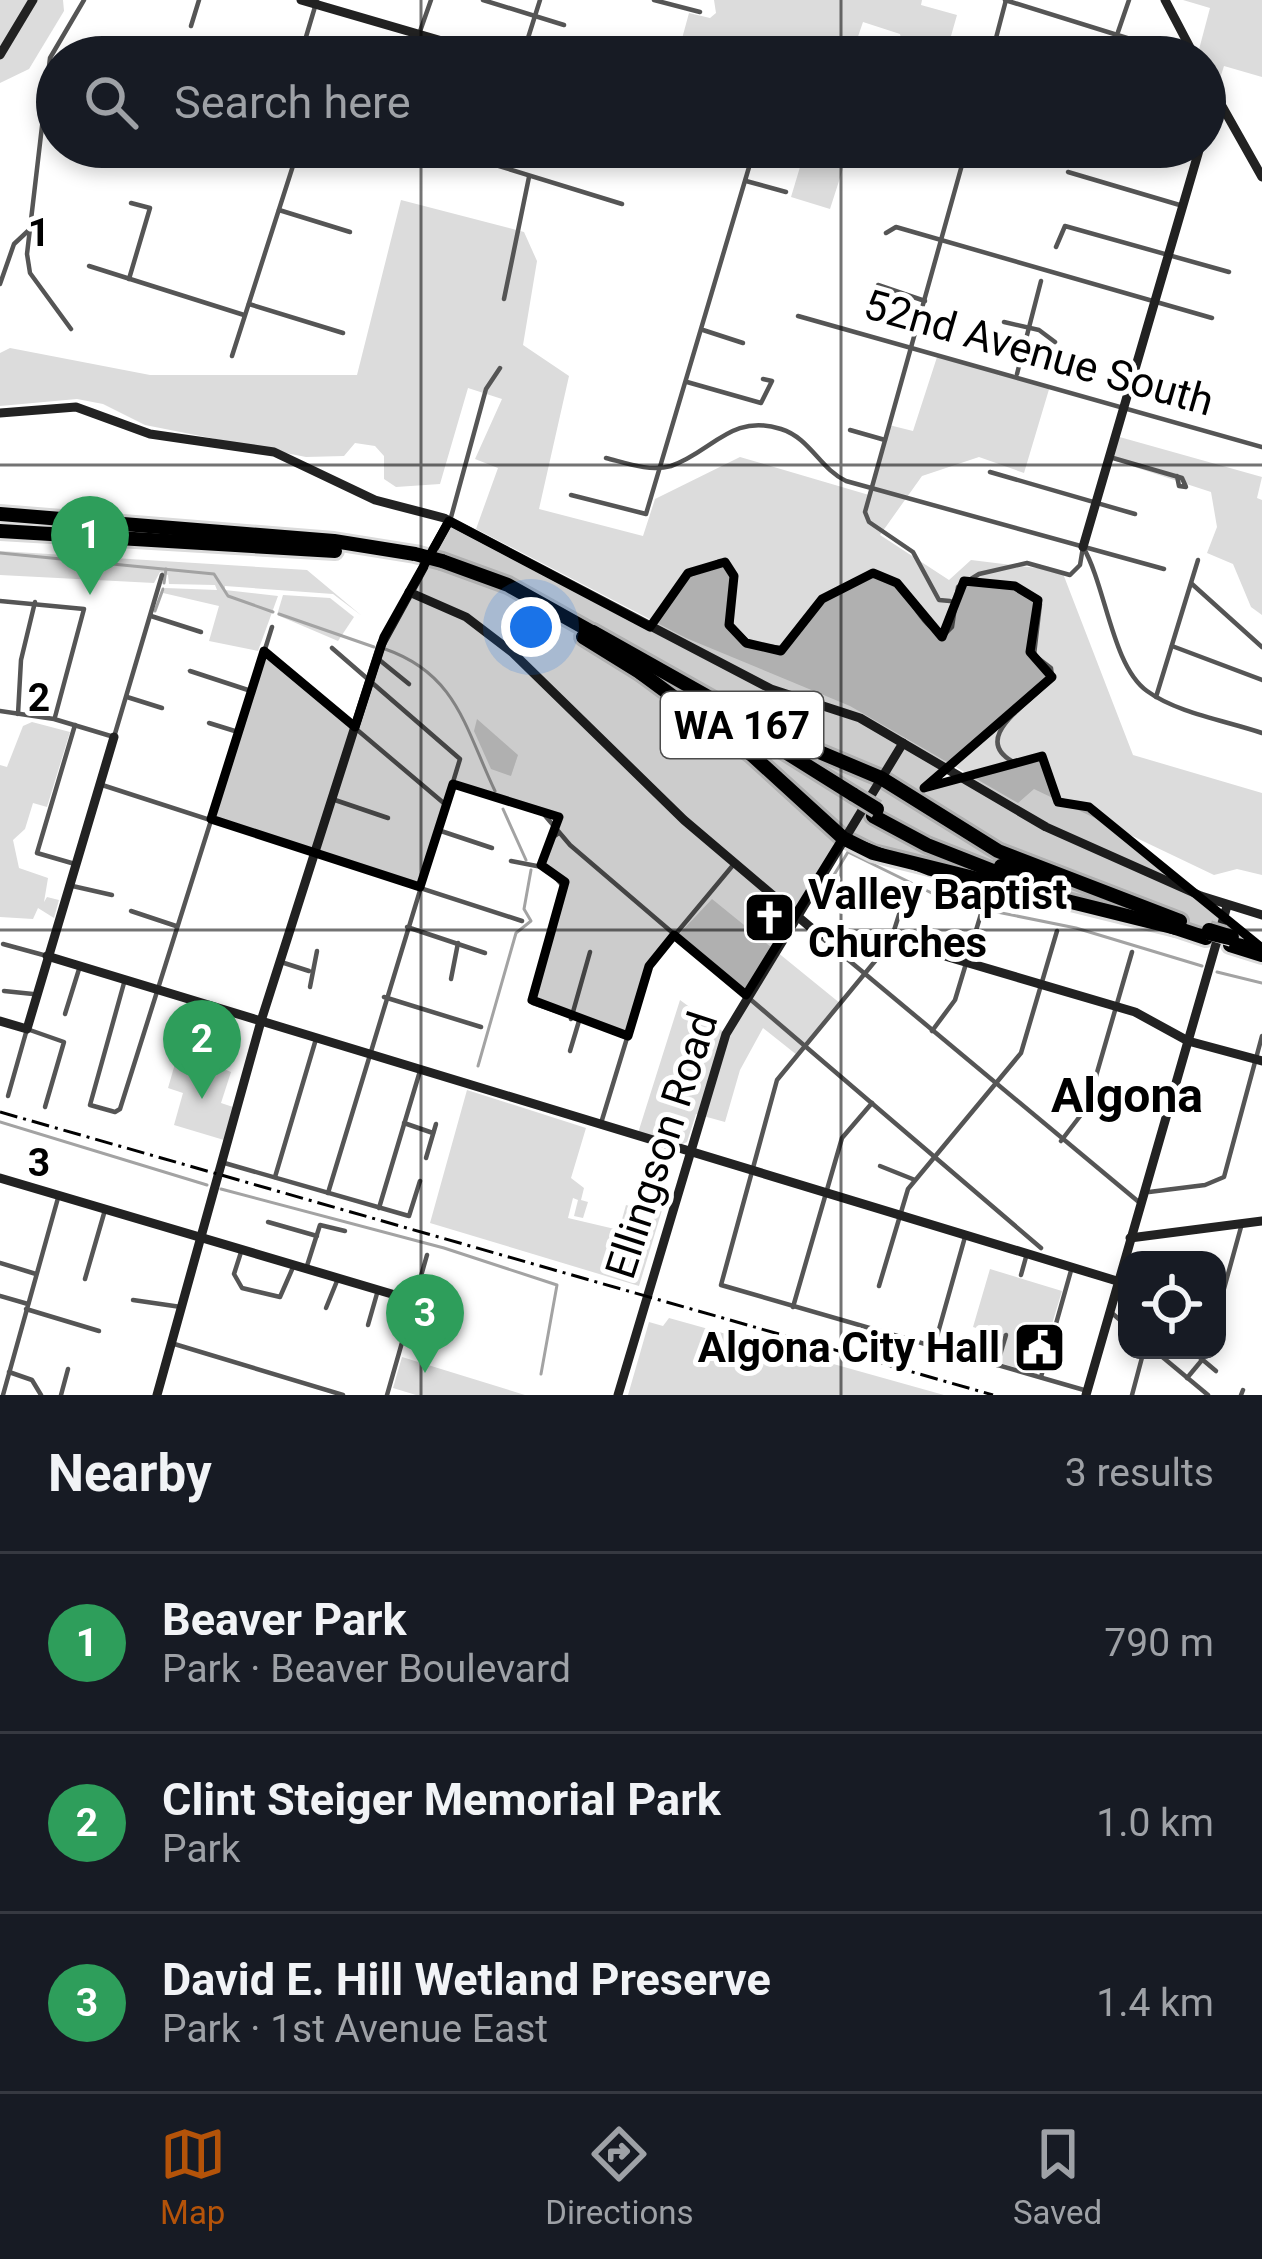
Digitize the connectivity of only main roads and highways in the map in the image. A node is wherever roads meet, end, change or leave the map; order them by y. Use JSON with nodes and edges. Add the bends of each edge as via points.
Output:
{"nodes":[{"id":1,"x":0,"y":514,"type":"edge"},
{"id":2,"x":0,"y":530,"type":"edge"},
{"id":3,"x":413,"y":558,"type":"junction"},
{"id":4,"x":440,"y":564,"type":"junction"},
{"id":5,"x":593,"y":632,"type":"junction"},
{"id":6,"x":641,"y":673,"type":"junction"},
{"id":7,"x":852,"y":798,"type":"junction"},
{"id":8,"x":1178,"y":924,"type":"junction"},
{"id":9,"x":1262,"y":950,"type":"edge"}],
"edges":[{"from":1,"to":3,"type":"highway","number":"WA 167","via":[[334,541]]},
{"from":2,"to":3,"type":"highway","number":"WA 167"},
{"from":3,"to":4,"type":"highway","number":"WA 167","bridge":true},
{"from":4,"to":5,"type":"highway","number":"WA 167","via":[[508,585]]},
{"from":4,"to":6,"type":"highway","number":"WA 167","via":[[535,608]]},
{"from":5,"to":7,"type":"highway","number":"WA 167"},
{"from":5,"to":8,"type":"highway","via":[[767,730],[881,778],[998,851]]},
{"from":6,"to":7,"type":"highway","number":"WA 167"},
{"from":6,"to":8,"type":"highway","via":[[719,728],[843,838],[929,871]]},
{"from":7,"to":8,"type":"highway","number":"WA 167","bridge":true,"via":[[968,863]]},
{"from":8,"to":9,"type":"highway","number":"WA 167","bridge":true}]}
